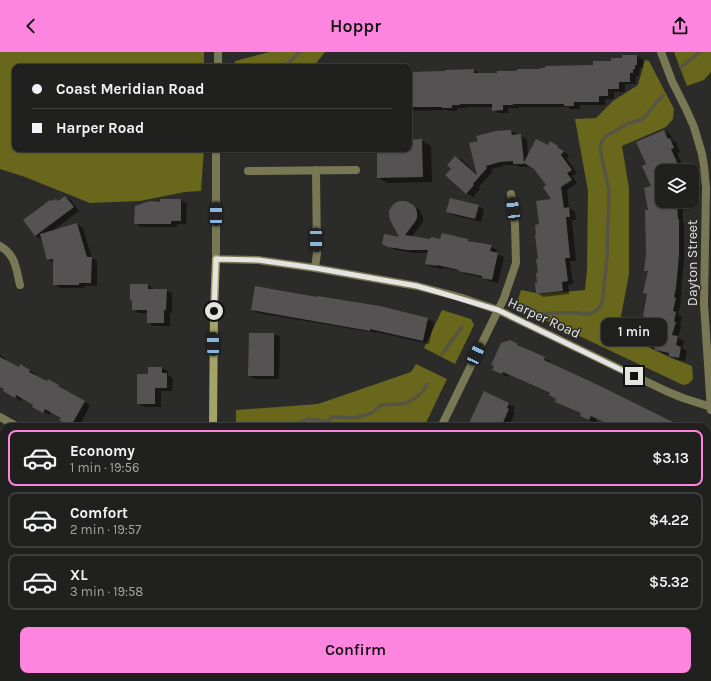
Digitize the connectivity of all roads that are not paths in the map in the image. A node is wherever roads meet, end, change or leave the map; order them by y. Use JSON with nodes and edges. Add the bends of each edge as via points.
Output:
{"nodes":[{"id":1,"x":218,"y":52,"type":"edge"},
{"id":2,"x":661,"y":52,"type":"edge"},
{"id":3,"x":218,"y":64,"type":"edge"},
{"id":4,"x":216,"y":152,"type":"edge"},
{"id":5,"x":316,"y":170,"type":"junction"},
{"id":6,"x":356,"y":170,"type":"dead end"},
{"id":7,"x":248,"y":171,"type":"dead end"},
{"id":8,"x":511,"y":194,"type":"dead end"},
{"id":9,"x":0,"y":246,"type":"edge"},
{"id":10,"x":216,"y":259,"type":"junction"},
{"id":11,"x":315,"y":268,"type":"junction"},
{"id":12,"x":20,"y":284,"type":"dead end"},
{"id":13,"x":498,"y":310,"type":"junction"},
{"id":14,"x":708,"y":325,"type":"edge"},
{"id":15,"x":711,"y":407,"type":"edge"},
{"id":16,"x":711,"y":411,"type":"edge"},
{"id":17,"x":0,"y":417,"type":"edge"},
{"id":18,"x":11,"y":423,"type":"edge"},
{"id":19,"x":212,"y":423,"type":"edge"},
{"id":20,"x":443,"y":423,"type":"edge"}],
"edges":[{"from":1,"to":3,"type":"street"},
{"from":2,"to":14,"type":"street","name":"Dayton Street","via":[[694,127],[702,154],[706,188],[704,304]]},
{"from":4,"to":10,"type":"street"},
{"from":5,"to":6,"type":"street"},
{"from":5,"to":7,"type":"street"},
{"from":5,"to":11,"type":"street"},
{"from":8,"to":13,"type":"street","via":[[516,263]]},
{"from":9,"to":12,"type":"street","via":[[13,258]]},
{"from":10,"to":11,"type":"street","name":"Harper Road","via":[[258,260]]},
{"from":10,"to":19,"type":"main road"},
{"from":11,"to":13,"type":"street","name":"Harper Road","via":[[417,286]]},
{"from":13,"to":15,"type":"street","name":"Harper Road","via":[[666,391]]},
{"from":13,"to":20,"type":"street"},
{"from":14,"to":15,"type":"street","name":"Dayton Street"},
{"from":15,"to":16,"type":"street","name":"Dayton Street"},
{"from":17,"to":18,"type":"street"}]}
